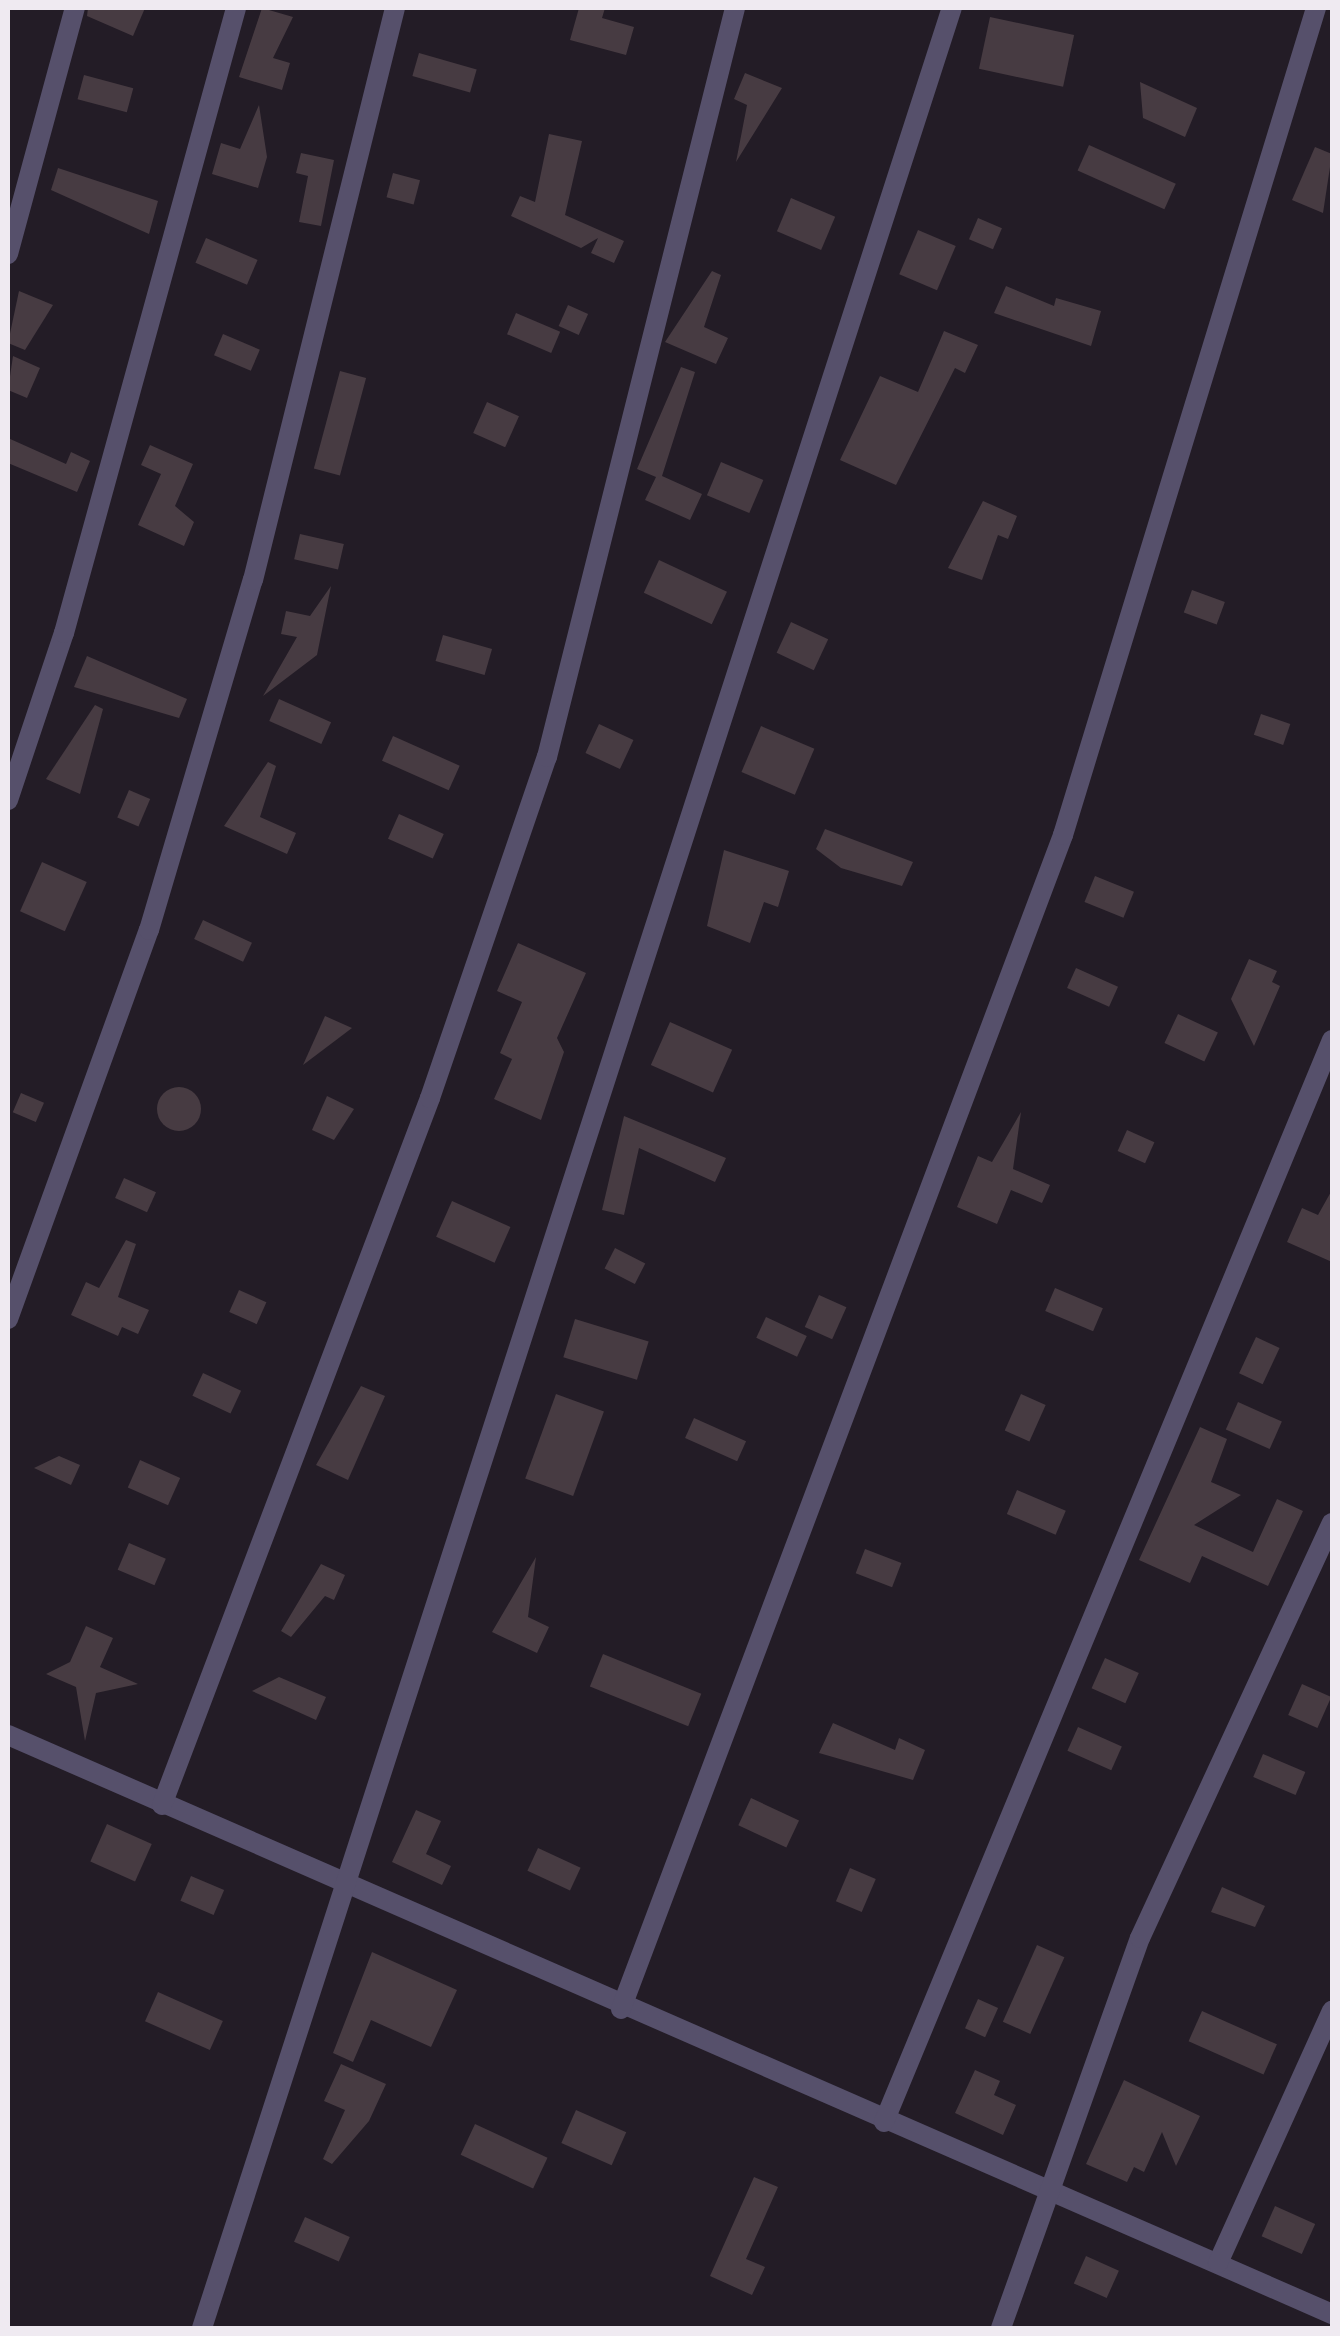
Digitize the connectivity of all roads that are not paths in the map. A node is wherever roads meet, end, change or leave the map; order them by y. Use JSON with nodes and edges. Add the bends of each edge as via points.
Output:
{"nodes":[{"id":1,"x":75,"y":8,"type":"edge"},
{"id":2,"x":236,"y":8,"type":"edge"},
{"id":3,"x":395,"y":8,"type":"edge"},
{"id":4,"x":735,"y":8,"type":"edge"},
{"id":5,"x":952,"y":8,"type":"edge"},
{"id":6,"x":1316,"y":8,"type":"edge"},
{"id":7,"x":8,"y":254,"type":"edge"},
{"id":8,"x":8,"y":800,"type":"edge"},
{"id":9,"x":1332,"y":1040,"type":"edge"},
{"id":10,"x":8,"y":1318,"type":"edge"},
{"id":11,"x":1332,"y":1523,"type":"edge"},
{"id":12,"x":8,"y":1735,"type":"edge"},
{"id":13,"x":162,"y":1805,"type":"junction"},
{"id":14,"x":343,"y":1886,"type":"junction"},
{"id":15,"x":621,"y":2009,"type":"junction"},
{"id":16,"x":1332,"y":2010,"type":"edge"},
{"id":17,"x":884,"y":2122,"type":"junction"},
{"id":18,"x":1048,"y":2190,"type":"junction"},
{"id":19,"x":1218,"y":2263,"type":"junction"},
{"id":20,"x":1332,"y":2314,"type":"edge"},
{"id":21,"x":202,"y":2328,"type":"edge"},
{"id":22,"x":1001,"y":2328,"type":"edge"}],
"edges":[{"from":1,"to":7,"type":"street"},
{"from":2,"to":8,"type":"street","via":[[64,633]]},
{"from":3,"to":10,"type":"street","via":[[253,580],[149,930]]},
{"from":4,"to":13,"type":"street","via":[[547,757],[430,1098]]},
{"from":5,"to":14,"type":"street"},
{"from":6,"to":15,"type":"street","via":[[1062,835]]},
{"from":9,"to":17,"type":"street"},
{"from":11,"to":18,"type":"street","via":[[1140,1938]]},
{"from":12,"to":13,"type":"street"},
{"from":13,"to":14,"type":"street"},
{"from":14,"to":15,"type":"street"},
{"from":14,"to":21,"type":"street"},
{"from":15,"to":17,"type":"street"},
{"from":16,"to":19,"type":"street"},
{"from":17,"to":18,"type":"street"},
{"from":18,"to":19,"type":"street"},
{"from":18,"to":22,"type":"street"},
{"from":19,"to":20,"type":"street"}]}
